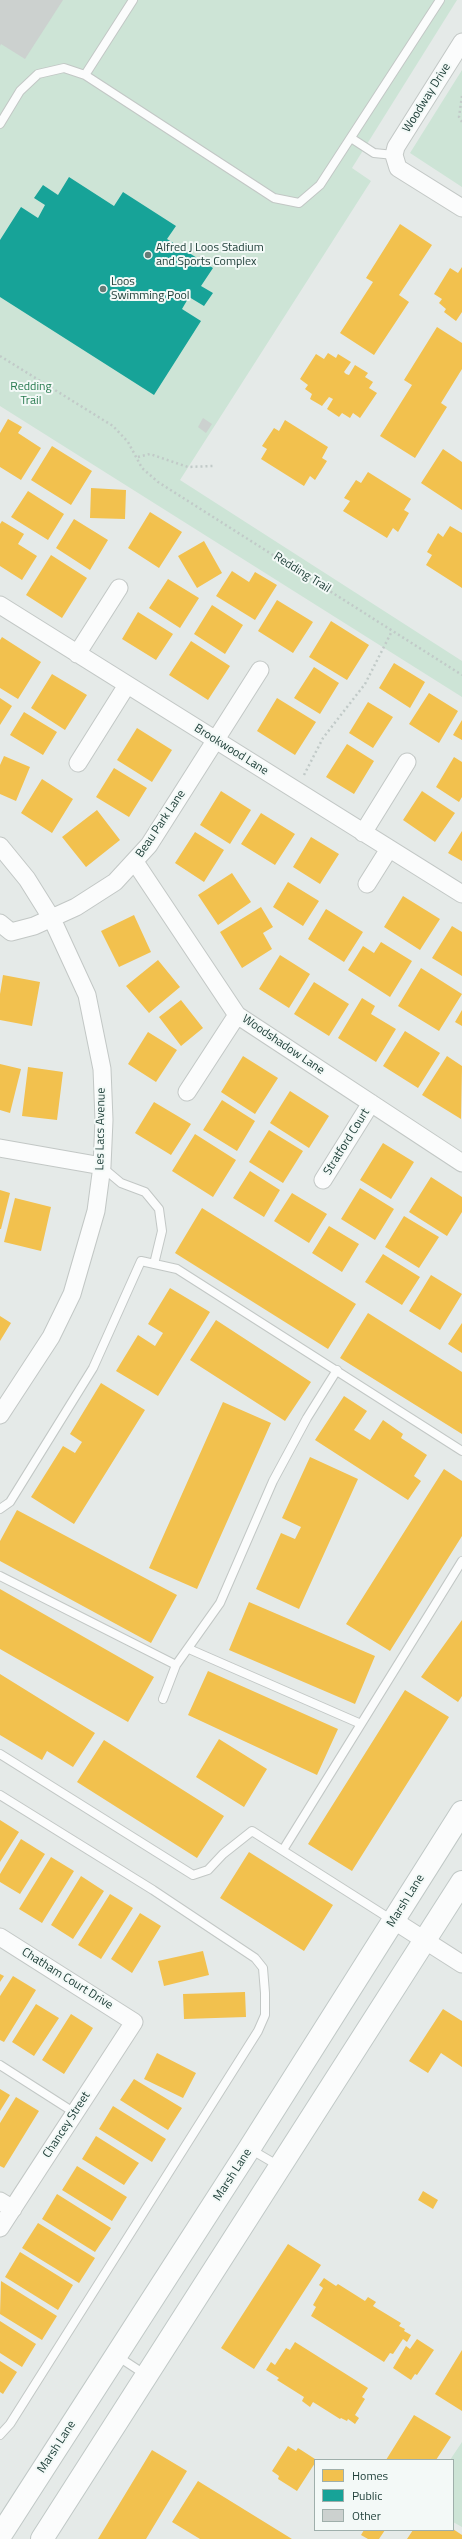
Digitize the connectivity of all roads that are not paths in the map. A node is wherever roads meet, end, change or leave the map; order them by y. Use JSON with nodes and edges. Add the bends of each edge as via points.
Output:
{"nodes":[{"id":1,"x":133,"y":0,"type":"edge"},
{"id":2,"x":440,"y":0,"type":"edge"},
{"id":3,"x":462,"y":42,"type":"edge"},
{"id":4,"x":85,"y":75,"type":"junction"},
{"id":5,"x":0,"y":124,"type":"edge"},
{"id":6,"x":351,"y":138,"type":"junction"},
{"id":7,"x":394,"y":155,"type":"junction"},
{"id":8,"x":462,"y":208,"type":"edge"},
{"id":9,"x":119,"y":588,"type":"dead end"},
{"id":10,"x":0,"y":605,"type":"edge"},
{"id":11,"x":77,"y":654,"type":"junction"},
{"id":12,"x":260,"y":670,"type":"dead end"},
{"id":13,"x":127,"y":685,"type":"junction"},
{"id":14,"x":215,"y":740,"type":"junction"},
{"id":15,"x":407,"y":762,"type":"dead end"},
{"id":16,"x":78,"y":763,"type":"dead end"},
{"id":17,"x":363,"y":833,"type":"junction"},
{"id":18,"x":0,"y":846,"type":"edge"},
{"id":19,"x":389,"y":849,"type":"junction"},
{"id":20,"x":135,"y":862,"type":"junction"},
{"id":21,"x":367,"y":884,"type":"dead end"},
{"id":22,"x":462,"y":894,"type":"edge"},
{"id":23,"x":52,"y":919,"type":"junction"},
{"id":24,"x":0,"y":923,"type":"edge"},
{"id":25,"x":237,"y":1014,"type":"junction"},
{"id":26,"x":187,"y":1092,"type":"dead end"},
{"id":27,"x":371,"y":1103,"type":"junction"},
{"id":28,"x":0,"y":1148,"type":"edge"},
{"id":29,"x":462,"y":1163,"type":"edge"},
{"id":30,"x":102,"y":1166,"type":"junction"},
{"id":31,"x":323,"y":1180,"type":"dead end"},
{"id":32,"x":154,"y":1264,"type":"junction"},
{"id":33,"x":337,"y":1370,"type":"junction"},
{"id":34,"x":0,"y":1415,"type":"edge"},
{"id":35,"x":462,"y":1451,"type":"edge"},
{"id":36,"x":0,"y":1509,"type":"edge"},
{"id":37,"x":462,"y":1561,"type":"edge"},
{"id":38,"x":0,"y":1576,"type":"edge"},
{"id":39,"x":189,"y":1649,"type":"junction"},
{"id":40,"x":176,"y":1665,"type":"junction"},
{"id":41,"x":162,"y":1699,"type":"dead end"},
{"id":42,"x":361,"y":1724,"type":"junction"},
{"id":43,"x":0,"y":1754,"type":"edge"},
{"id":44,"x":0,"y":1795,"type":"edge"},
{"id":45,"x":462,"y":1812,"type":"edge"},
{"id":46,"x":283,"y":1850,"type":"junction"},
{"id":47,"x":462,"y":1882,"type":"edge"},
{"id":48,"x":393,"y":1920,"type":"junction"},
{"id":49,"x":0,"y":1937,"type":"edge"},
{"id":50,"x":425,"y":1940,"type":"junction"},
{"id":51,"x":462,"y":1964,"type":"edge"},
{"id":52,"x":134,"y":2022,"type":"joint"},
{"id":53,"x":0,"y":2065,"type":"edge"},
{"id":54,"x":75,"y":2113,"type":"junction"},
{"id":55,"x":249,"y":2149,"type":"junction"},
{"id":56,"x":278,"y":2166,"type":"junction"},
{"id":57,"x":6,"y":2205,"type":"edge"},
{"id":58,"x":0,"y":2228,"type":"edge"},
{"id":59,"x":116,"y":2356,"type":"junction"},
{"id":60,"x":146,"y":2375,"type":"junction"},
{"id":61,"x":0,"y":2435,"type":"edge"},
{"id":62,"x":0,"y":2536,"type":"edge"},
{"id":63,"x":42,"y":2539,"type":"edge"}],
"edges":[{"from":1,"to":4,"type":"lane"},
{"from":2,"to":6,"type":"lane"},
{"from":3,"to":7,"type":"street","name":"Woodway Drive","via":[[396,147]]},
{"from":4,"to":5,"type":"lane","via":[[64,68],[38,74],[20,91]]},
{"from":4,"to":6,"type":"lane","via":[[274,198],[299,203],[320,185]]},
{"from":6,"to":7,"type":"lane","via":[[374,153]]},
{"from":7,"to":8,"type":"street","via":[[398,168]]},
{"from":9,"to":11,"type":"street"},
{"from":10,"to":11,"type":"street","name":"Brookwood Lane"},
{"from":11,"to":13,"type":"street","name":"Brookwood Lane"},
{"from":12,"to":14,"type":"street","name":"Beau Park Lane"},
{"from":13,"to":14,"type":"street","name":"Brookwood Lane"},
{"from":13,"to":16,"type":"street"},
{"from":14,"to":17,"type":"street","name":"Brookwood Lane"},
{"from":14,"to":20,"type":"street","name":"Beau Park Lane","via":[[161,826]]},
{"from":15,"to":17,"type":"street"},
{"from":17,"to":19,"type":"street","name":"Brookwood Lane"},
{"from":18,"to":23,"type":"street","name":"Les Lacs Avenue","via":[[27,879]]},
{"from":19,"to":21,"type":"street"},
{"from":19,"to":22,"type":"street","name":"Brookwood Lane"},
{"from":20,"to":23,"type":"street","name":"Beau Park Lane","via":[[105,889]]},
{"from":20,"to":25,"type":"street","name":"Woodshadow Lane"},
{"from":23,"to":24,"type":"street","name":"Beau Park Lane","via":[[11,932]]},
{"from":23,"to":30,"type":"street","name":"Les Lacs Avenue","via":[[87,995],[94,1022],[102,1069]]},
{"from":25,"to":26,"type":"street"},
{"from":25,"to":27,"type":"street","name":"Woodshadow Lane"},
{"from":27,"to":29,"type":"street","name":"Woodshadow Lane"},
{"from":27,"to":31,"type":"street","name":"Stratford Court"},
{"from":28,"to":30,"type":"street"},
{"from":30,"to":32,"type":"lane","via":[[121,1183],[145,1192],[159,1209],[162,1231]]},
{"from":30,"to":34,"type":"street","name":"Les Lacs Avenue","via":[[96,1211],[72,1294],[51,1337]]},
{"from":32,"to":33,"type":"lane","via":[[177,1269]]},
{"from":32,"to":36,"type":"lane","via":[[141,1260],[93,1368],[10,1502]]},
{"from":33,"to":35,"type":"lane"},
{"from":33,"to":39,"type":"lane","via":[[273,1480],[220,1602]]},
{"from":37,"to":42,"type":"lane"},
{"from":38,"to":40,"type":"lane"},
{"from":39,"to":40,"type":"lane"},
{"from":39,"to":42,"type":"lane"},
{"from":40,"to":41,"type":"lane"},
{"from":42,"to":46,"type":"lane"},
{"from":43,"to":46,"type":"lane","via":[[193,1875],[208,1870],[223,1854],[252,1832]]},
{"from":44,"to":61,"type":"lane","via":[[154,1890],[255,1958],[263,1968],[265,2015],[258,2031],[38,2380]]},
{"from":45,"to":48,"type":"main road","name":"Marsh Lane"},
{"from":46,"to":48,"type":"lane"},
{"from":47,"to":50,"type":"main road"},
{"from":48,"to":50,"type":"street"},
{"from":48,"to":55,"type":"main road","name":"Marsh Lane"},
{"from":49,"to":52,"type":"street","name":"Chatham Court Drive"},
{"from":50,"to":51,"type":"street"},
{"from":50,"to":56,"type":"main road"},
{"from":52,"to":54,"type":"street","name":"Chancey Street"},
{"from":53,"to":54,"type":"lane"},
{"from":54,"to":57,"type":"street","name":"Chancey Street"},
{"from":55,"to":56,"type":"lane"},
{"from":55,"to":59,"type":"main road","name":"Marsh Lane"},
{"from":56,"to":60,"type":"main road"},
{"from":57,"to":58,"type":"street","name":"Chancey Street"},
{"from":59,"to":60,"type":"lane"},
{"from":59,"to":62,"type":"main road","name":"Marsh Lane"},
{"from":60,"to":63,"type":"main road"}]}
